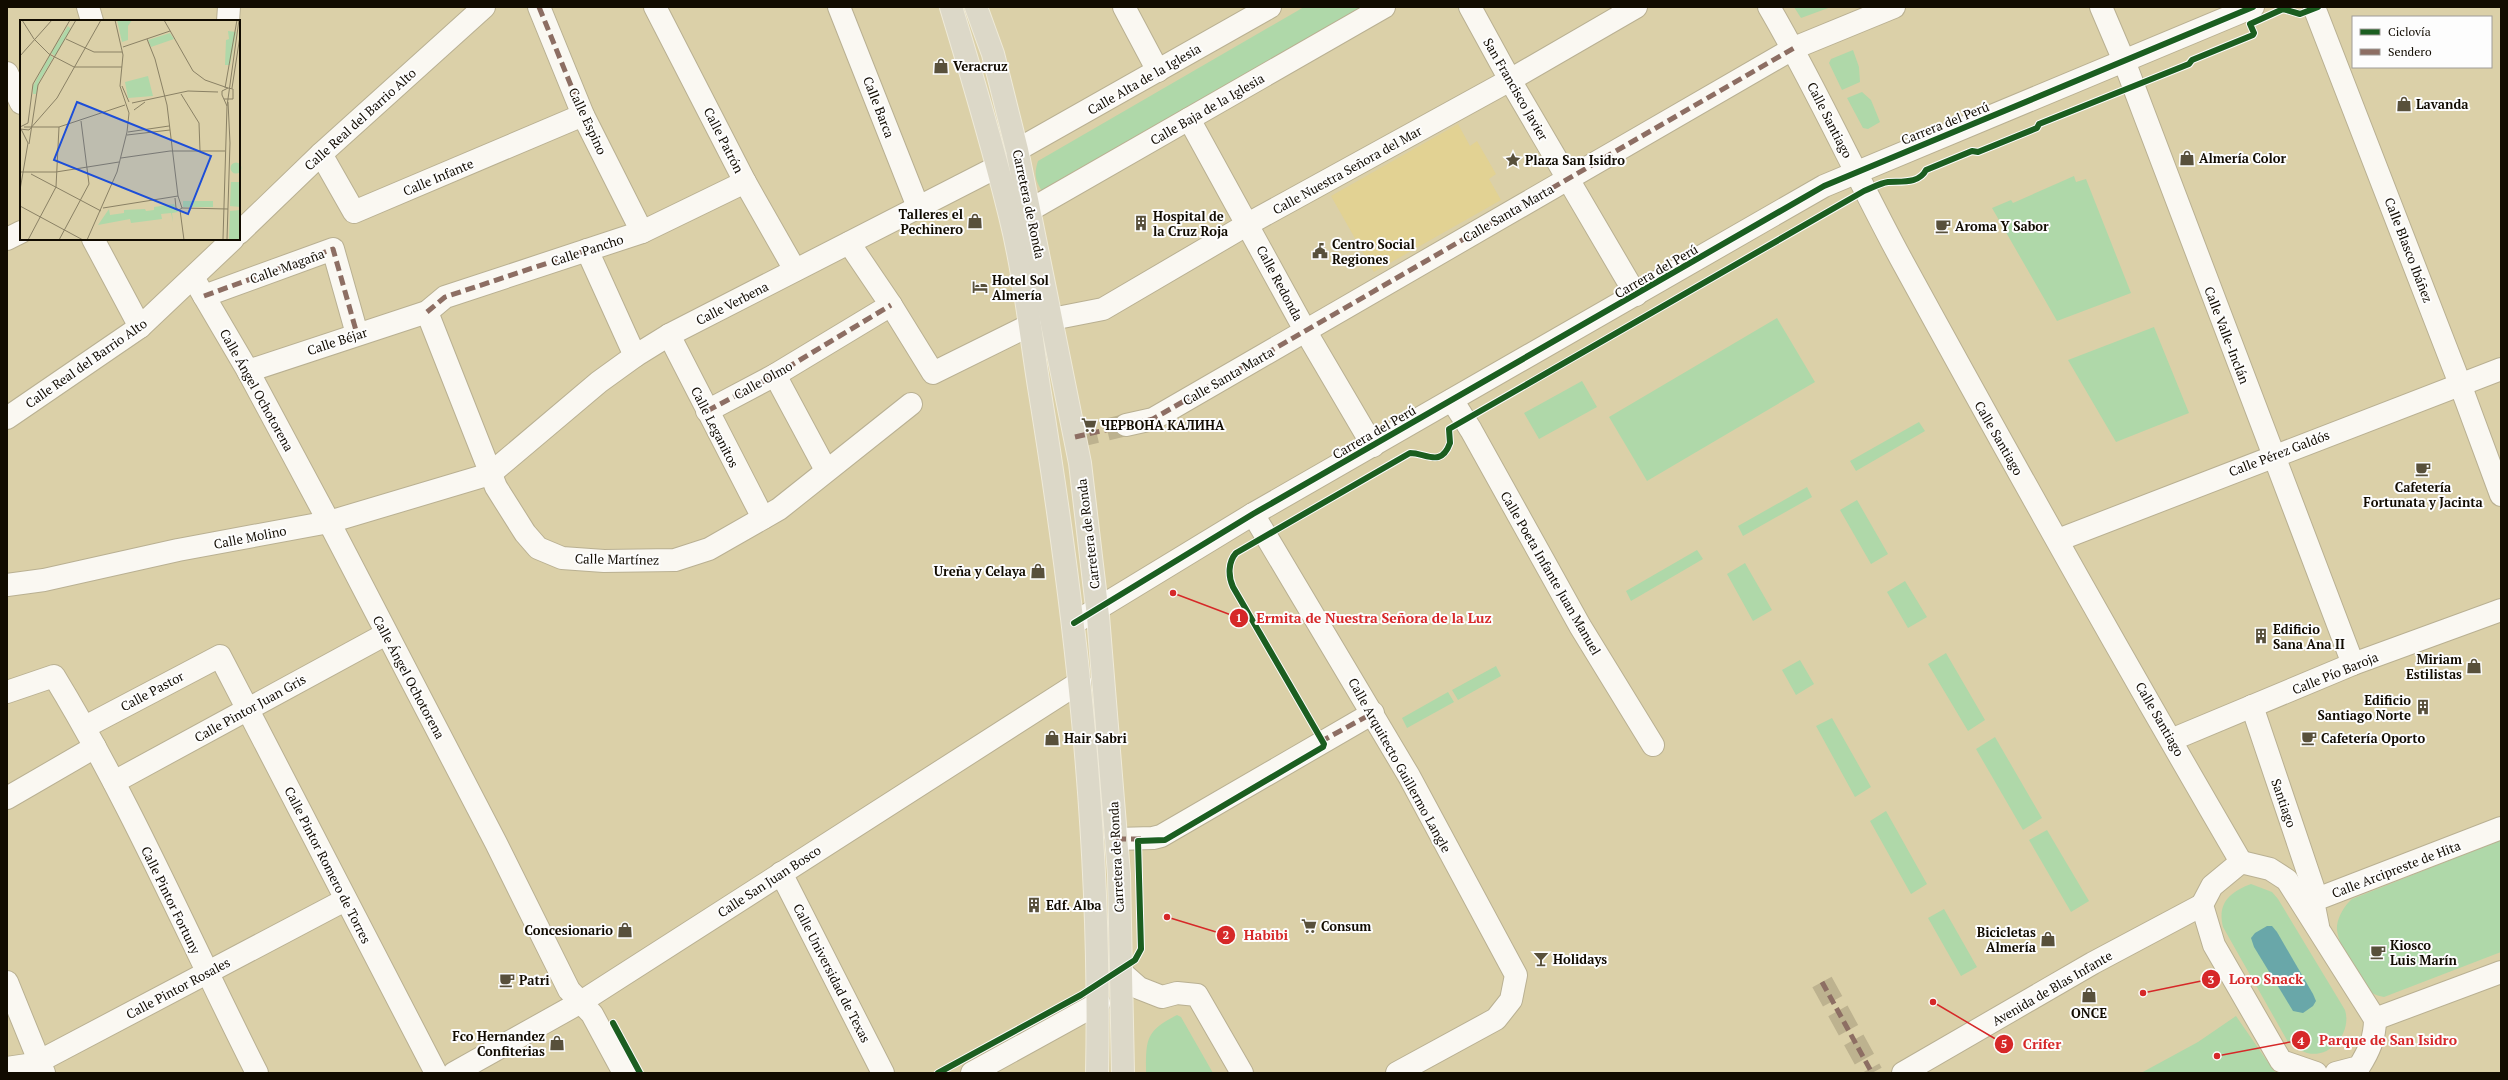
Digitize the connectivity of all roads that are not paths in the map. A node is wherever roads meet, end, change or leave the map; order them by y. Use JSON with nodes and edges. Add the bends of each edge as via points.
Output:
{"nodes":[{"id":1,"x":88,"y":7,"type":"edge"},
{"id":2,"x":229,"y":7,"type":"edge"},
{"id":3,"x":484,"y":7,"type":"edge"},
{"id":4,"x":539,"y":7,"type":"edge"},
{"id":5,"x":655,"y":7,"type":"edge"},
{"id":6,"x":839,"y":7,"type":"edge"},
{"id":7,"x":951,"y":7,"type":"edge"},
{"id":8,"x":976,"y":7,"type":"edge"},
{"id":9,"x":1124,"y":7,"type":"edge"},
{"id":10,"x":1270,"y":7,"type":"edge"},
{"id":11,"x":1384,"y":7,"type":"edge"},
{"id":12,"x":1470,"y":7,"type":"edge"},
{"id":13,"x":1636,"y":7,"type":"edge"},
{"id":14,"x":1770,"y":7,"type":"edge"},
{"id":15,"x":1894,"y":7,"type":"edge"},
{"id":16,"x":2101,"y":7,"type":"edge"},
{"id":17,"x":2253,"y":7,"type":"edge"},
{"id":18,"x":2314,"y":7,"type":"edge"},
{"id":19,"x":92,"y":20,"type":"edge"},
{"id":20,"x":228,"y":20,"type":"edge"},
{"id":21,"x":1794,"y":48,"type":"junction"},
{"id":22,"x":2124,"y":61,"type":"junction"},
{"id":23,"x":1158,"y":71,"type":"junction"},
{"id":24,"x":7,"y":72,"type":"edge"},
{"id":25,"x":1510,"y":80,"type":"junction"},
{"id":26,"x":20,"y":101,"type":"edge"},
{"id":27,"x":583,"y":115,"type":"junction"},
{"id":28,"x":1190,"y":119,"type":"junction"},
{"id":29,"x":1017,"y":150,"type":"junction"},
{"id":30,"x":321,"y":154,"type":"junction"},
{"id":31,"x":998,"y":167,"type":"junction"},
{"id":32,"x":1856,"y":172,"type":"junction"},
{"id":33,"x":1568,"y":178,"type":"junction"},
{"id":34,"x":746,"y":182,"type":"junction"},
{"id":35,"x":918,"y":207,"type":"junction"},
{"id":36,"x":1030,"y":210,"type":"junction"},
{"id":37,"x":1248,"y":224,"type":"junction"},
{"id":38,"x":20,"y":232,"type":"edge"},
{"id":39,"x":240,"y":232,"type":"edge"},
{"id":40,"x":642,"y":232,"type":"junction"},
{"id":41,"x":7,"y":239,"type":"edge"},
{"id":42,"x":94,"y":240,"type":"edge"},
{"id":43,"x":224,"y":243,"type":"edge"},
{"id":44,"x":849,"y":243,"type":"junction"},
{"id":45,"x":587,"y":250,"type":"junction"},
{"id":46,"x":795,"y":270,"type":"junction"},
{"id":47,"x":199,"y":287,"type":"junction"},
{"id":48,"x":1636,"y":295,"type":"junction"},
{"id":49,"x":891,"y":305,"type":"junction"},
{"id":50,"x":427,"y":312,"type":"junction"},
{"id":51,"x":1052,"y":319,"type":"junction"},
{"id":52,"x":1030,"y":325,"type":"junction"},
{"id":53,"x":140,"y":327,"type":"junction"},
{"id":54,"x":1306,"y":332,"type":"junction"},
{"id":55,"x":358,"y":334,"type":"junction"},
{"id":56,"x":669,"y":335,"type":"junction"},
{"id":57,"x":635,"y":356,"type":"junction"},
{"id":58,"x":2501,"y":369,"type":"edge"},
{"id":59,"x":248,"y":371,"type":"junction"},
{"id":60,"x":775,"y":375,"type":"junction"},
{"id":61,"x":2460,"y":384,"type":"junction"},
{"id":62,"x":1452,"y":400,"type":"junction"},
{"id":63,"x":911,"y":404,"type":"dead end"},
{"id":64,"x":707,"y":411,"type":"junction"},
{"id":65,"x":7,"y":418,"type":"edge"},
{"id":66,"x":1126,"y":425,"type":"tunnel mouth"},
{"id":67,"x":1372,"y":446,"type":"junction"},
{"id":68,"x":2272,"y":455,"type":"junction"},
{"id":69,"x":826,"y":470,"type":"junction"},
{"id":70,"x":490,"y":474,"type":"junction"},
{"id":71,"x":2501,"y":495,"type":"edge"},
{"id":72,"x":1253,"y":514,"type":"junction"},
{"id":73,"x":762,"y":518,"type":"junction"},
{"id":74,"x":329,"y":522,"type":"junction"},
{"id":75,"x":2058,"y":540,"type":"junction"},
{"id":76,"x":7,"y":585,"type":"edge"},
{"id":77,"x":1097,"y":609,"type":"junction"},
{"id":78,"x":2501,"y":610,"type":"edge"},
{"id":79,"x":1074,"y":623,"type":"junction"},
{"id":80,"x":386,"y":634,"type":"junction"},
{"id":81,"x":220,"y":656,"type":"joint"},
{"id":82,"x":2353,"y":664,"type":"junction"},
{"id":83,"x":1080,"y":682,"type":"junction"},
{"id":84,"x":7,"y":692,"type":"edge"},
{"id":85,"x":2252,"y":706,"type":"junction"},
{"id":86,"x":248,"y":709,"type":"junction"},
{"id":87,"x":1372,"y":713,"type":"junction"},
{"id":88,"x":85,"y":726,"type":"junction"},
{"id":89,"x":2171,"y":740,"type":"junction"},
{"id":90,"x":1653,"y":745,"type":"dead end"},
{"id":91,"x":95,"y":747,"type":"junction"},
{"id":92,"x":114,"y":782,"type":"junction"},
{"id":93,"x":7,"y":798,"type":"edge"},
{"id":94,"x":2501,"y":828,"type":"edge"},
{"id":95,"x":1116,"y":839,"type":"junction"},
{"id":96,"x":2241,"y":862,"type":"junction"},
{"id":97,"x":781,"y":873,"type":"junction"},
{"id":98,"x":2317,"y":899,"type":"junction"},
{"id":99,"x":345,"y":900,"type":"junction"},
{"id":100,"x":2202,"y":905,"type":"junction"},
{"id":101,"x":2318,"y":926,"type":"junction"},
{"id":102,"x":1121,"y":972,"type":"junction"},
{"id":103,"x":2501,"y":972,"type":"edge"},
{"id":104,"x":206,"y":973,"type":"junction"},
{"id":105,"x":7,"y":982,"type":"edge"},
{"id":106,"x":580,"y":1002,"type":"junction"},
{"id":107,"x":1099,"y":1003,"type":"junction"},
{"id":108,"x":2374,"y":1019,"type":"junction"},
{"id":109,"x":41,"y":1067,"type":"edge"},
{"id":110,"x":7,"y":1068,"type":"edge"},
{"id":111,"x":2360,"y":1070,"type":"edge"},
{"id":112,"x":257,"y":1073,"type":"edge"},
{"id":113,"x":436,"y":1073,"type":"edge"},
{"id":114,"x":454,"y":1073,"type":"edge"},
{"id":115,"x":624,"y":1073,"type":"edge"},
{"id":116,"x":883,"y":1073,"type":"edge"},
{"id":117,"x":972,"y":1073,"type":"edge"},
{"id":118,"x":1097,"y":1073,"type":"edge"},
{"id":119,"x":1123,"y":1073,"type":"edge"},
{"id":120,"x":1242,"y":1073,"type":"edge"},
{"id":121,"x":1397,"y":1073,"type":"edge"},
{"id":122,"x":1903,"y":1073,"type":"edge"},
{"id":123,"x":2316,"y":1073,"type":"edge"},
{"id":124,"x":2336,"y":1073,"type":"edge"}],
"edges":[{"from":1,"to":19,"type":"street"},
{"from":2,"to":20,"type":"street"},
{"from":3,"to":30,"type":"street","name":"Calle Real del Barrio Alto"},
{"from":4,"to":27,"type":"street","name":"Calle Espino"},
{"from":5,"to":34,"type":"street","name":"Calle Patrón"},
{"from":6,"to":35,"type":"street","name":"Calle Barca"},
{"from":7,"to":31,"type":"main road","name":"Carretera de Ronda"},
{"from":8,"to":29,"type":"main road","name":"Carretera de Ronda","via":[[993,54]]},
{"from":9,"to":23,"type":"street"},
{"from":10,"to":23,"type":"street","name":"Calle Alta de la Iglesia"},
{"from":11,"to":28,"type":"street","name":"Calle Baja de la Iglesia"},
{"from":12,"to":25,"type":"street","name":"San Francisco Javier"},
{"from":13,"to":25,"type":"street","name":"Calle Nuestra Señora del Mar"},
{"from":14,"to":21,"type":"street","name":"Calle Santiago"},
{"from":15,"to":21,"type":"street","name":"Calle Santa Marta"},
{"from":16,"to":22,"type":"street","name":"Calle Valle-Inclán"},
{"from":17,"to":22,"type":"street","name":"Carrera del Perú"},
{"from":18,"to":61,"type":"street","name":"Calle Blasco Ibáñez"},
{"from":21,"to":32,"type":"street","name":"Calle Santiago"},
{"from":21,"to":33,"type":"street","name":"Calle Santa Marta"},
{"from":22,"to":32,"type":"street","name":"Carrera del Perú"},
{"from":22,"to":68,"type":"street","name":"Calle Valle-Inclán"},
{"from":23,"to":29,"type":"street","name":"Calle Alta de la Iglesia"},
{"from":24,"to":26,"type":"street"},
{"from":25,"to":33,"type":"street","name":"San Francisco Javier"},
{"from":25,"to":37,"type":"street","name":"Calle Nuestra Señora del Mar"},
{"from":27,"to":30,"type":"street","name":"Calle Infante","via":[[354,212]]},
{"from":27,"to":40,"type":"street","name":"Calle Espino"},
{"from":28,"to":36,"type":"street","name":"Calle Baja de la Iglesia"},
{"from":28,"to":37,"type":"street","name":"Calle Redonda"},
{"from":29,"to":36,"type":"main road","name":"Carretera de Ronda"},
{"from":30,"to":39,"type":"street","name":"Calle Real del Barrio Alto"},
{"from":31,"to":35,"type":"street","name":"Calle Verbena"},
{"from":31,"to":52,"type":"main road","name":"Carretera de Ronda","via":[[1011,218]]},
{"from":32,"to":48,"type":"street","name":"Carrera del Perú","via":[[1806,196]]},
{"from":32,"to":75,"type":"street","name":"Calle Santiago","via":[[1979,403]]},
{"from":33,"to":48,"type":"street","name":"San Francisco Javier"},
{"from":33,"to":54,"type":"street","name":"Calle Santa Marta"},
{"from":34,"to":40,"type":"street","name":"Calle Pancho"},
{"from":34,"to":46,"type":"street","name":"Calle Patrón"},
{"from":35,"to":44,"type":"street","name":"Calle Verbena"},
{"from":36,"to":51,"type":"main road","name":"Carretera de Ronda"},
{"from":37,"to":51,"type":"street","name":"Calle Nuestra Señora del Mar","via":[[1103,309]]},
{"from":37,"to":54,"type":"street","name":"Calle Redonda"},
{"from":38,"to":41,"type":"street"},
{"from":40,"to":45,"type":"street","name":"Calle Pancho"},
{"from":42,"to":53,"type":"street"},
{"from":43,"to":47,"type":"street","name":"Calle Real del Barrio Alto"},
{"from":44,"to":46,"type":"street","name":"Calle Verbena"},
{"from":44,"to":49,"type":"street"},
{"from":45,"to":50,"type":"street","name":"Calle Pancho","via":[[445,297]]},
{"from":45,"to":57,"type":"street"},
{"from":46,"to":56,"type":"street","name":"Calle Verbena"},
{"from":47,"to":53,"type":"street","name":"Calle Real del Barrio Alto"},
{"from":47,"to":55,"type":"street","name":"Calle Magaña","via":[[333,249]]},
{"from":47,"to":59,"type":"street","name":"Calle Ángel Ochotorena"},
{"from":48,"to":62,"type":"street","name":"Carrera del Perú"},
{"from":49,"to":52,"type":"street","via":[[933,373]]},
{"from":49,"to":60,"type":"street","name":"Calle Olmo"},
{"from":50,"to":55,"type":"street","name":"Calle Béjar"},
{"from":50,"to":70,"type":"street","name":"Calle Martínez"},
{"from":51,"to":77,"type":"main road","name":"Carretera de Ronda","via":[[1080,463]]},
{"from":52,"to":79,"type":"main road","name":"Carretera de Ronda","via":[[1053,466]]},
{"from":53,"to":65,"type":"street","name":"Calle Real del Barrio Alto"},
{"from":54,"to":66,"type":"street","name":"Calle Santa Marta","via":[[1152,419]]},
{"from":54,"to":67,"type":"street","name":"Calle Redonda"},
{"from":55,"to":59,"type":"street","name":"Calle Béjar"},
{"from":56,"to":57,"type":"street","name":"Calle Verbena"},
{"from":56,"to":64,"type":"street","name":"Calle Leganitos"},
{"from":57,"to":70,"type":"street","name":"Calle Verbena","via":[[599,382]]},
{"from":58,"to":61,"type":"street","name":"Calle Pérez Galdós"},
{"from":59,"to":74,"type":"street","name":"Calle Ángel Ochotorena"},
{"from":60,"to":64,"type":"street","name":"Calle Olmo"},
{"from":60,"to":69,"type":"street"},
{"from":61,"to":68,"type":"street","name":"Calle Pérez Galdós"},
{"from":61,"to":71,"type":"street","name":"Calle Blasco Ibáñez"},
{"from":62,"to":67,"type":"street","name":"Carrera del Perú"},
{"from":62,"to":90,"type":"street","name":"Calle Poeta Infante Juan Manuel","via":[[1580,626]]},
{"from":63,"to":69,"type":"street","name":"Calle Martínez"},
{"from":64,"to":73,"type":"street","name":"Calle Leganitos"},
{"from":67,"to":72,"type":"street","name":"Carrera del Perú"},
{"from":68,"to":75,"type":"street","name":"Calle Pérez Galdós"},
{"from":68,"to":82,"type":"street","name":"Calle Valle-Inclán"},
{"from":69,"to":73,"type":"street","name":"Calle Martínez","via":[[779,509]]},
{"from":70,"to":73,"type":"street","name":"Calle Martínez","via":[[525,533],[538,548],[562,558],[604,561],[675,560],[709,549]]},
{"from":70,"to":74,"type":"street","name":"Calle Molino"},
{"from":72,"to":77,"type":"street","name":"Carrera del Perú"},
{"from":72,"to":87,"type":"street","name":"Calle Arquitecto Guillermo Langle"},
{"from":74,"to":76,"type":"street","name":"Calle Molino","via":[[178,550],[44,580]]},
{"from":74,"to":80,"type":"street","name":"Calle Ángel Ochotorena"},
{"from":75,"to":89,"type":"street","name":"Calle Santiago"},
{"from":77,"to":79,"type":"street","name":"Carrera del Perú"},
{"from":77,"to":95,"type":"main road","name":"Carretera de Ronda"},
{"from":78,"to":82,"type":"street","name":"Calle Pío Baroja"},
{"from":79,"to":83,"type":"main road","name":"Carretera de Ronda"},
{"from":80,"to":86,"type":"street","name":"Calle Pintor Juan Gris"},
{"from":80,"to":106,"type":"street","name":"Calle Ángel Ochotorena","via":[[496,843],[569,990]]},
{"from":81,"to":86,"type":"street","name":"Calle Pintor Romero de Torres"},
{"from":81,"to":88,"type":"street","name":"Calle Pastor"},
{"from":82,"to":85,"type":"street","name":"Calle Pío Baroja"},
{"from":83,"to":97,"type":"street","name":"Calle San Juan Bosco"},
{"from":83,"to":107,"type":"main road","name":"Carretera de Ronda","via":[[1095,870]]},
{"from":84,"to":88,"type":"street","name":"Calle Pintor Fortuny","via":[[54,676]]},
{"from":85,"to":89,"type":"street","name":"Calle Pío Baroja"},
{"from":85,"to":98,"type":"street","name":"Santiago"},
{"from":86,"to":92,"type":"street","name":"Calle Pintor Juan Gris"},
{"from":86,"to":99,"type":"street","name":"Calle Pintor Romero de Torres"},
{"from":87,"to":95,"type":"street","via":[[1161,836]]},
{"from":87,"to":121,"type":"street","name":"Calle Arquitecto Guillermo Langle","via":[[1516,975],[1511,1000],[1496,1019]]},
{"from":88,"to":91,"type":"street","name":"Calle Pintor Fortuny"},
{"from":89,"to":96,"type":"street","name":"Calle Santiago"},
{"from":91,"to":92,"type":"street","name":"Calle Pintor Fortuny"},
{"from":91,"to":93,"type":"street"},
{"from":92,"to":104,"type":"street","name":"Calle Pintor Fortuny"},
{"from":94,"to":98,"type":"street","name":"Calle Arcipreste de Hita"},
{"from":95,"to":102,"type":"main road","name":"Carretera de Ronda"},
{"from":96,"to":100,"type":"street","via":[[2212,886]]},
{"from":96,"to":101,"type":"street","via":[[2270,869],[2287,880]]},
{"from":97,"to":106,"type":"street","name":"Calle San Juan Bosco"},
{"from":97,"to":116,"type":"street","name":"Calle Universidad de Texas"},
{"from":98,"to":101,"type":"street","name":"Calle Arcipreste de Hita","via":[[2314,906]]},
{"from":99,"to":104,"type":"street","name":"Calle Pintor Rosales"},
{"from":99,"to":113,"type":"street","name":"Calle Pintor Romero de Torres"},
{"from":100,"to":122,"type":"street","name":"Avenida de Blas Infante","via":[[2094,963]]},
{"from":100,"to":123,"type":"street","via":[[2214,945],[2281,1061]]},
{"from":101,"to":108,"type":"street"},
{"from":102,"to":119,"type":"main road","name":"Carretera de Ronda"},
{"from":102,"to":120,"type":"street","via":[[1139,988],[1162,998],[1177,992],[1197,995]]},
{"from":103,"to":108,"type":"street"},
{"from":104,"to":109,"type":"street","name":"Calle Pintor Rosales"},
{"from":104,"to":112,"type":"street","name":"Calle Pintor Fortuny"},
{"from":105,"to":109,"type":"street"},
{"from":106,"to":114,"type":"street","name":"Calle San Juan Bosco"},
{"from":106,"to":115,"type":"street","name":"Calle Ángel Ochotorena","via":[[592,1014]]},
{"from":107,"to":117,"type":"street"},
{"from":107,"to":118,"type":"main road","name":"Carretera de Ronda"},
{"from":108,"to":111,"type":"street","via":[[2374,1035]]},
{"from":109,"to":110,"type":"street","name":"Calle Pintor Rosales"},
{"from":111,"to":124,"type":"street"}]}
